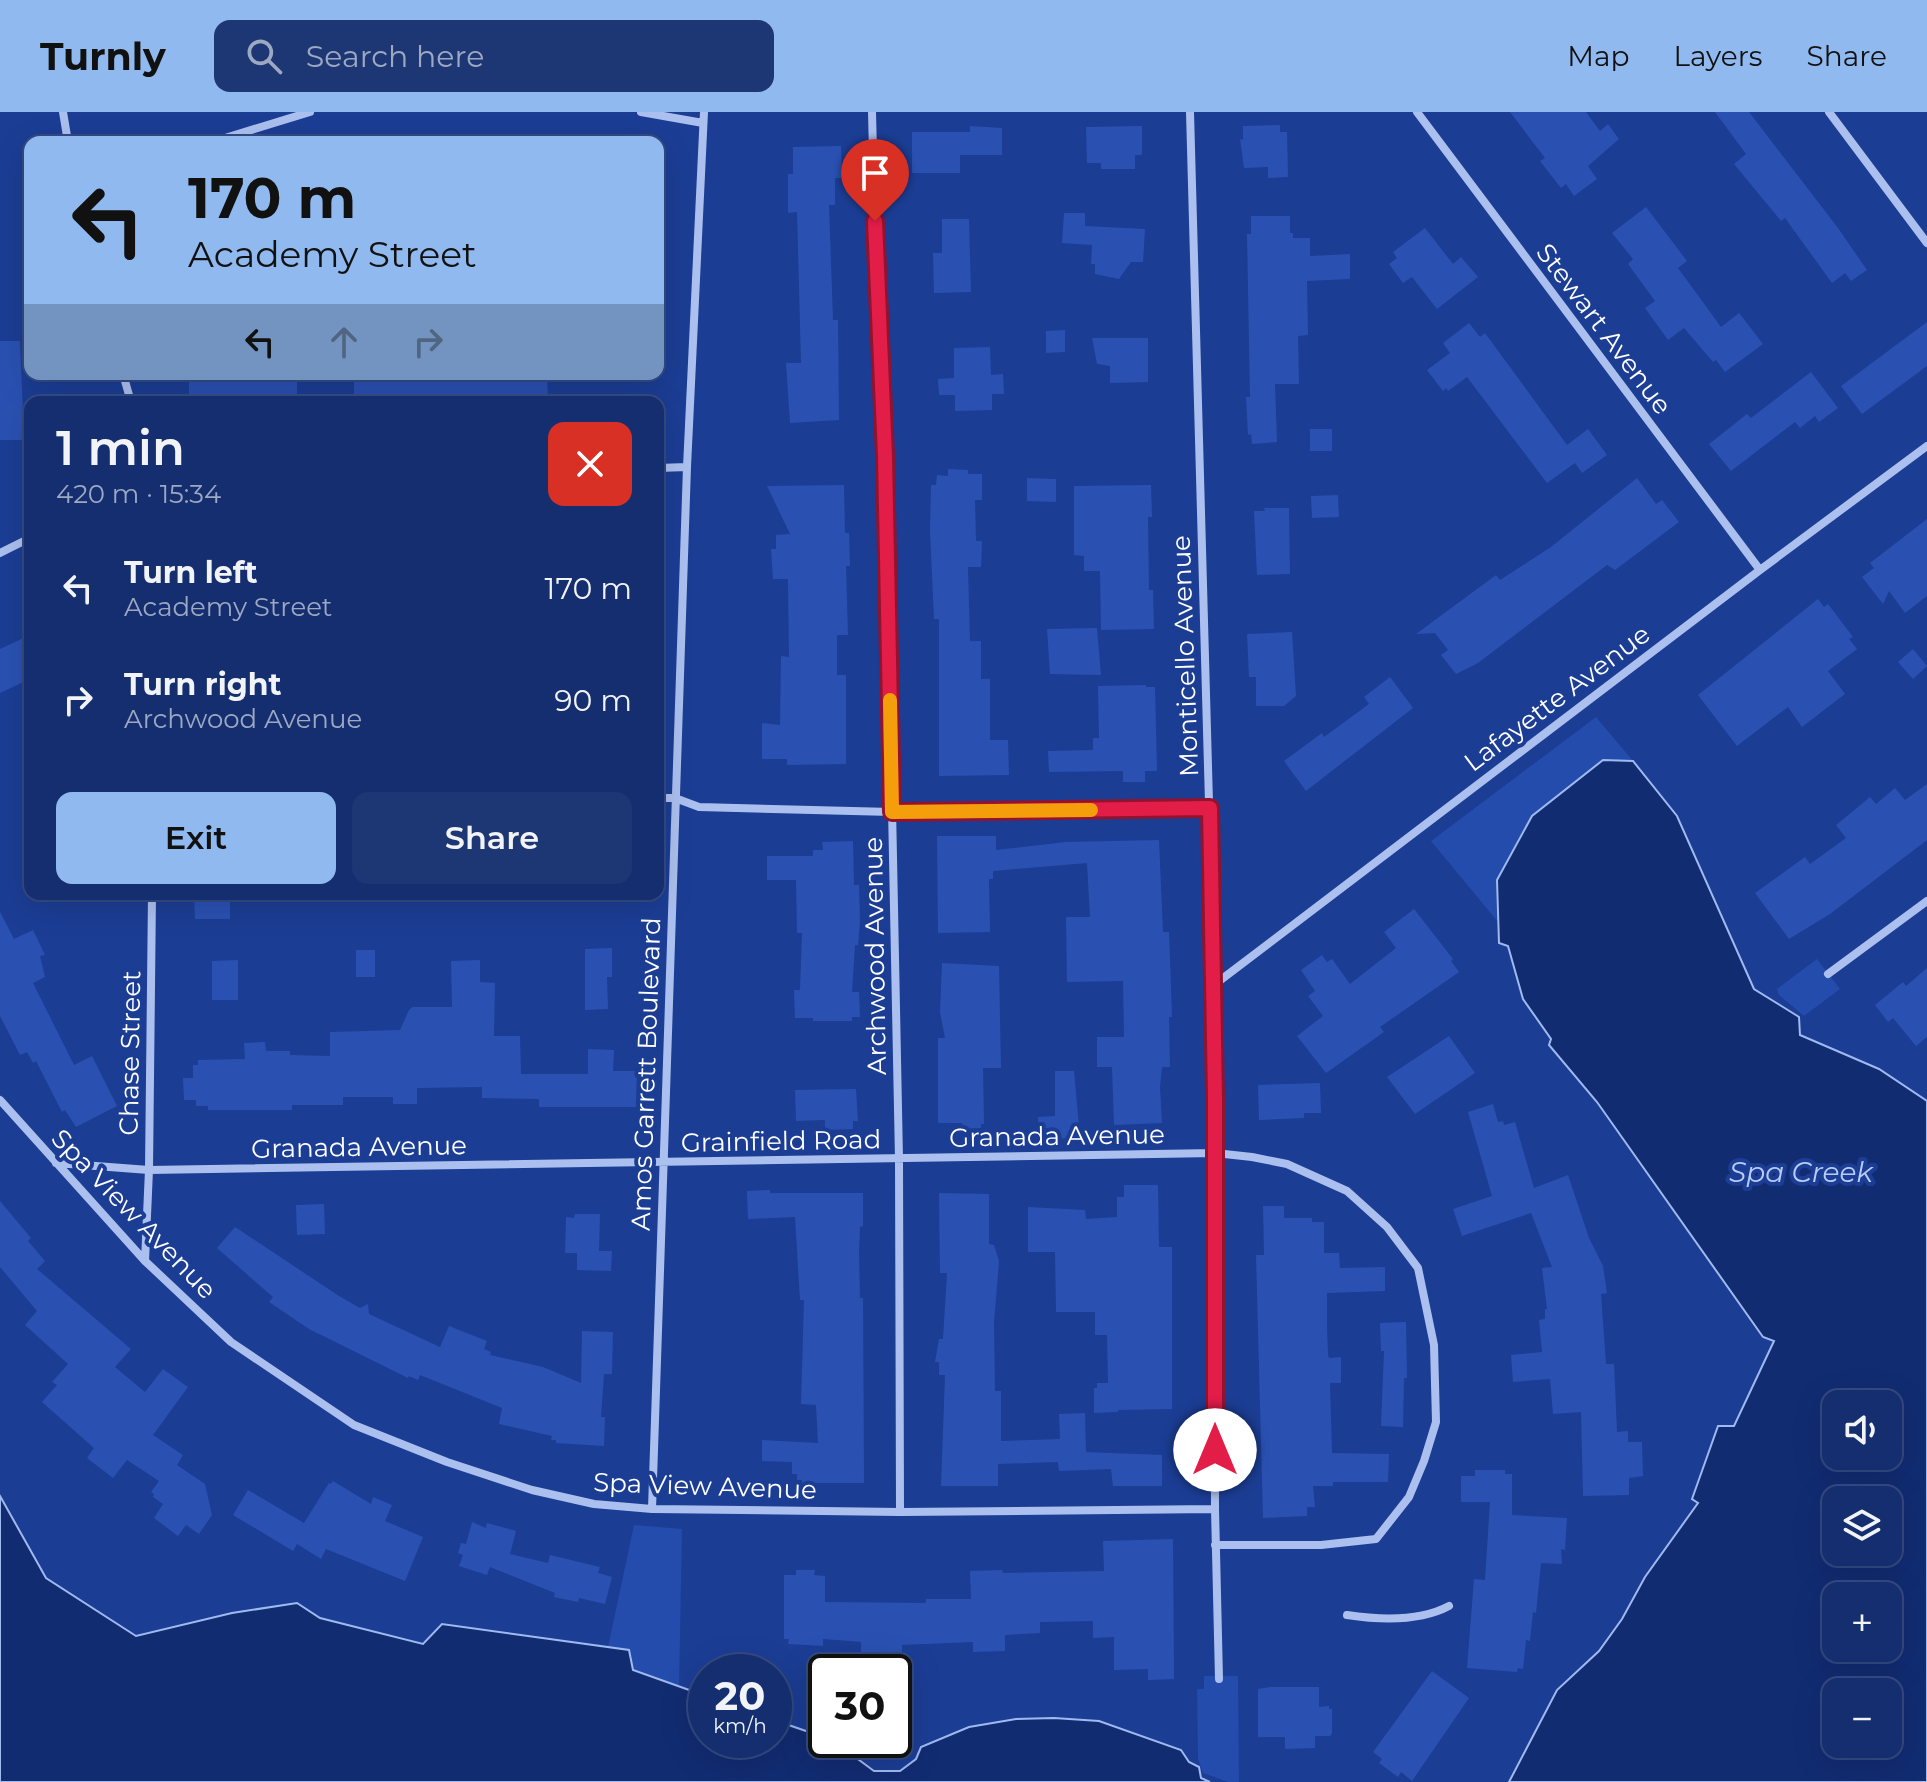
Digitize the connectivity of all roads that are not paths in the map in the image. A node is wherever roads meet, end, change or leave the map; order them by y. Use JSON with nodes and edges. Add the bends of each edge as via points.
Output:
{"nodes":[{"id":1,"x":63,"y":112,"type":"edge"},
{"id":2,"x":310,"y":112,"type":"edge"},
{"id":3,"x":641,"y":112,"type":"edge"},
{"id":4,"x":704,"y":112,"type":"edge"},
{"id":5,"x":872,"y":112,"type":"edge"},
{"id":6,"x":1190,"y":112,"type":"edge"},
{"id":7,"x":1417,"y":112,"type":"edge"},
{"id":8,"x":1829,"y":112,"type":"edge"},
{"id":9,"x":703,"y":123,"type":"junction"},
{"id":10,"x":67,"y":136,"type":"edge"},
{"id":11,"x":232,"y":136,"type":"edge"},
{"id":12,"x":1927,"y":243,"type":"edge"},
{"id":13,"x":1927,"y":446,"type":"edge"},
{"id":14,"x":687,"y":467,"type":"junction"},
{"id":15,"x":664,"y":468,"type":"edge"},
{"id":16,"x":24,"y":541,"type":"edge"},
{"id":17,"x":0,"y":553,"type":"edge"},
{"id":18,"x":1760,"y":570,"type":"junction"},
{"id":19,"x":664,"y":798,"type":"edge"},
{"id":20,"x":675,"y":798,"type":"junction"},
{"id":21,"x":1210,"y":808,"type":"junction"},
{"id":22,"x":892,"y":812,"type":"junction"},
{"id":23,"x":152,"y":900,"type":"edge"},
{"id":24,"x":1927,"y":901,"type":"edge"},
{"id":25,"x":1828,"y":974,"type":"dead end"},
{"id":26,"x":1214,"y":985,"type":"junction"},
{"id":27,"x":0,"y":1100,"type":"edge"},
{"id":28,"x":1215,"y":1153,"type":"junction"},
{"id":29,"x":899,"y":1159,"type":"junction"},
{"id":30,"x":56,"y":1163,"type":"junction"},
{"id":31,"x":663,"y":1163,"type":"junction"},
{"id":32,"x":149,"y":1170,"type":"junction"},
{"id":33,"x":145,"y":1261,"type":"junction"},
{"id":34,"x":652,"y":1509,"type":"junction"},
{"id":35,"x":1215,"y":1509,"type":"junction"},
{"id":36,"x":900,"y":1512,"type":"junction"},
{"id":37,"x":1215,"y":1545,"type":"junction"},
{"id":38,"x":1449,"y":1606,"type":"dead end"},
{"id":39,"x":1347,"y":1615,"type":"dead end"},
{"id":40,"x":1219,"y":1679,"type":"dead end"}],
"edges":[{"from":1,"to":10,"type":"street"},
{"from":2,"to":11,"type":"street"},
{"from":3,"to":9,"type":"street"},
{"from":4,"to":9,"type":"street","name":"Amos Garrett Boulevard"},
{"from":5,"to":22,"type":"street","name":"Archwood Avenue"},
{"from":6,"to":21,"type":"street","name":"Monticello Avenue"},
{"from":7,"to":18,"type":"street","name":"Stewart Avenue"},
{"from":8,"to":12,"type":"street"},
{"from":9,"to":14,"type":"street","name":"Amos Garrett Boulevard"},
{"from":13,"to":18,"type":"street","name":"Lafayette Avenue"},
{"from":14,"to":15,"type":"street"},
{"from":14,"to":20,"type":"street","name":"Amos Garrett Boulevard"},
{"from":16,"to":17,"type":"street"},
{"from":18,"to":26,"type":"street","name":"Lafayette Avenue"},
{"from":19,"to":20,"type":"street"},
{"from":20,"to":22,"type":"street","via":[[699,807]]},
{"from":20,"to":31,"type":"street","name":"Amos Garrett Boulevard"},
{"from":21,"to":22,"type":"street"},
{"from":21,"to":26,"type":"street","name":"Monticello Avenue"},
{"from":22,"to":29,"type":"street","name":"Archwood Avenue"},
{"from":23,"to":32,"type":"street","name":"Chase Street"},
{"from":24,"to":25,"type":"street"},
{"from":26,"to":28,"type":"street","name":"Monticello Avenue"},
{"from":27,"to":30,"type":"street","name":"Spa View Avenue"},
{"from":28,"to":29,"type":"street","name":"Granada Avenue"},
{"from":28,"to":35,"type":"street","name":"Monticello Avenue"},
{"from":28,"to":37,"type":"street","name":"Granada Avenue","via":[[1287,1164],[1347,1191],[1387,1227],[1418,1268],[1434,1345],[1436,1422],[1409,1497],[1376,1539]]},
{"from":29,"to":31,"type":"street","name":"Grainfield Road"},
{"from":29,"to":36,"type":"street","name":"Archwood Avenue"},
{"from":30,"to":32,"type":"street","name":"Granada Avenue"},
{"from":30,"to":33,"type":"street","name":"Spa View Avenue"},
{"from":31,"to":32,"type":"street","name":"Granada Avenue"},
{"from":31,"to":34,"type":"street","name":"Amos Garrett Boulevard"},
{"from":32,"to":33,"type":"street","name":"Chase Street"},
{"from":33,"to":34,"type":"street","name":"Spa View Avenue","via":[[231,1342],[354,1425],[532,1490],[594,1504]]},
{"from":34,"to":36,"type":"street","name":"Spa View Avenue"},
{"from":35,"to":36,"type":"street","name":"Spa View Avenue"},
{"from":35,"to":37,"type":"street","name":"Monticello Avenue"},
{"from":37,"to":40,"type":"street","name":"Monticello Avenue"},
{"from":38,"to":39,"type":"street","via":[[1435,1614],[1400,1618]]}]}
